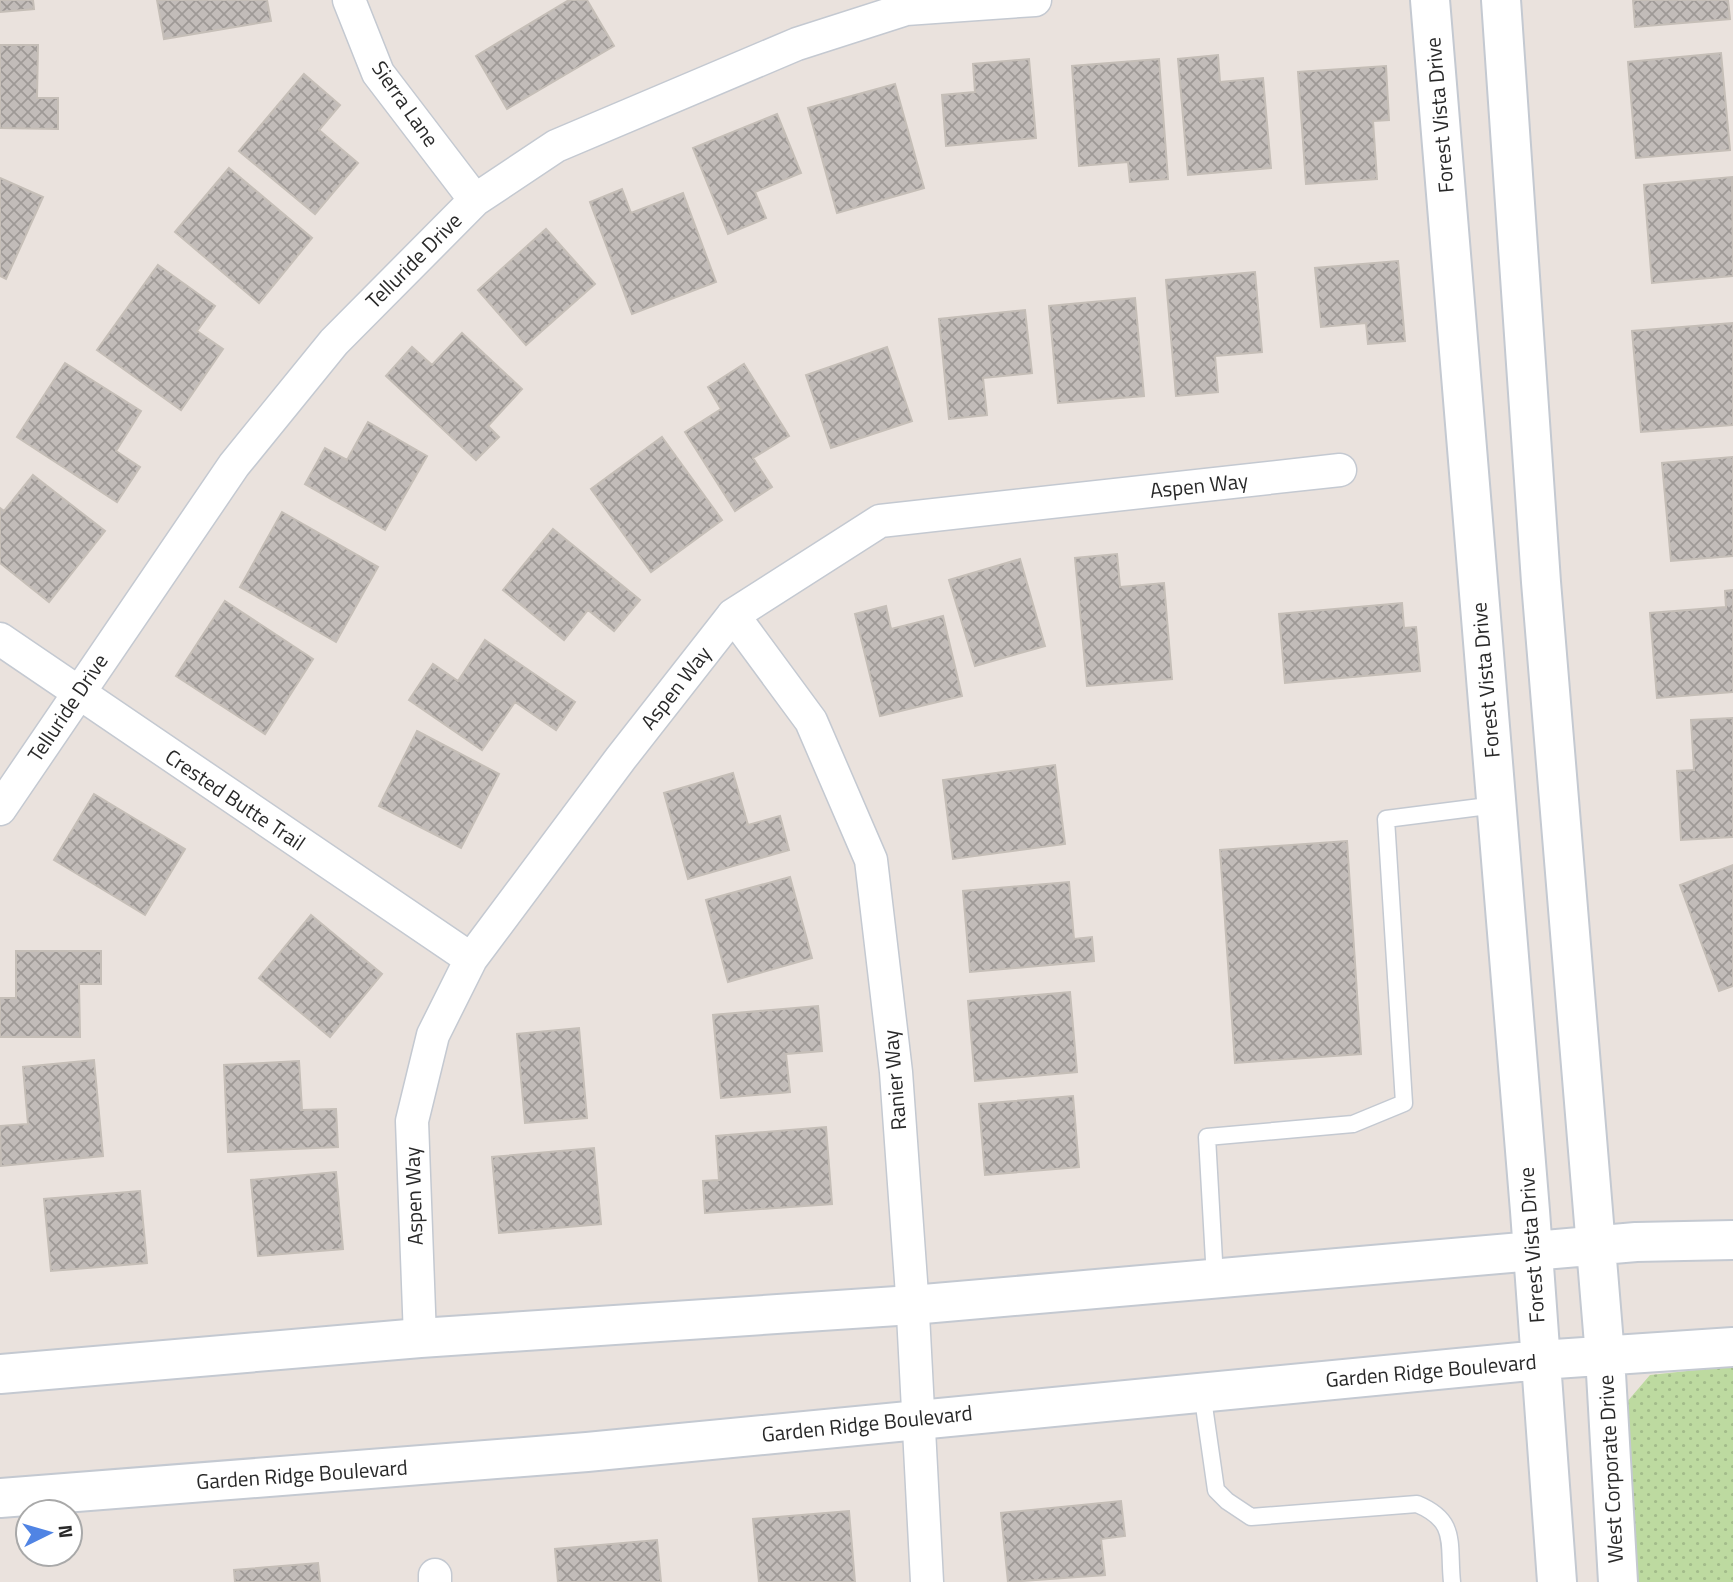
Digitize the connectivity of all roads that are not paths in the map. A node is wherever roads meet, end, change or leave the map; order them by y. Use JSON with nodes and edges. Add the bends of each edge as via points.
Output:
{"nodes":[{"id":1,"x":349,"y":0,"type":"edge"},
{"id":2,"x":1035,"y":0,"type":"edge"},
{"id":3,"x":1430,"y":0,"type":"edge"},
{"id":4,"x":1501,"y":0,"type":"edge"},
{"id":5,"x":905,"y":4,"type":"edge"},
{"id":6,"x":475,"y":200,"type":"junction"},
{"id":7,"x":1340,"y":470,"type":"dead end"},
{"id":8,"x":733,"y":615,"type":"junction"},
{"id":9,"x":0,"y":639,"type":"edge"},
{"id":10,"x":77,"y":693,"type":"junction"},
{"id":11,"x":1496,"y":805,"type":"junction"},
{"id":12,"x":0,"y":809,"type":"edge"},
{"id":13,"x":471,"y":959,"type":"junction"},
{"id":14,"x":1733,"y":1240,"type":"edge"},
{"id":15,"x":1595,"y":1245,"type":"junction"},
{"id":16,"x":1532,"y":1250,"type":"junction"},
{"id":17,"x":1215,"y":1278,"type":"junction"},
{"id":18,"x":912,"y":1305,"type":"junction"},
{"id":19,"x":420,"y":1338,"type":"junction"},
{"id":20,"x":1733,"y":1348,"type":"edge"},
{"id":21,"x":1605,"y":1356,"type":"junction"},
{"id":22,"x":1540,"y":1360,"type":"junction"},
{"id":23,"x":0,"y":1374,"type":"edge"},
{"id":24,"x":1202,"y":1392,"type":"junction"},
{"id":25,"x":918,"y":1419,"type":"junction"},
{"id":26,"x":0,"y":1498,"type":"edge"},
{"id":27,"x":927,"y":1582,"type":"edge"},
{"id":28,"x":1452,"y":1582,"type":"edge"},
{"id":29,"x":1557,"y":1582,"type":"edge"},
{"id":30,"x":1618,"y":1582,"type":"edge"}],
"edges":[{"from":1,"to":6,"type":"street","name":"Sierra Lane","via":[[378,73]]},
{"from":2,"to":5,"type":"street","name":"Telluride Drive"},
{"from":3,"to":11,"type":"main road","name":"Forest Vista Drive"},
{"from":4,"to":15,"type":"main road","via":[[1541,582]]},
{"from":5,"to":6,"type":"street","name":"Telluride Drive","via":[[797,44],[556,146]]},
{"from":6,"to":10,"type":"street","name":"Telluride Drive","via":[[334,342],[234,465]]},
{"from":7,"to":8,"type":"street","name":"Aspen Way","via":[[880,521]]},
{"from":8,"to":13,"type":"street","name":"Aspen Way"},
{"from":8,"to":18,"type":"street","name":"Ranier Way","via":[[811,721],[871,859],[896,1072]]},
{"from":9,"to":10,"type":"street","name":"Crested Butte Trail"},
{"from":10,"to":12,"type":"street","name":"Telluride Drive"},
{"from":10,"to":13,"type":"street","name":"Crested Butte Trail"},
{"from":11,"to":16,"type":"main road","name":"Forest Vista Drive"},
{"from":11,"to":17,"type":"lane","via":[[1386,819],[1404,1103],[1353,1124],[1207,1137]]},
{"from":13,"to":19,"type":"street","name":"Aspen Way","via":[[433,1035],[412,1121]]},
{"from":14,"to":15,"type":"main road"},
{"from":15,"to":16,"type":"main road"},
{"from":15,"to":21,"type":"main road"},
{"from":16,"to":17,"type":"main road"},
{"from":16,"to":22,"type":"main road","name":"Forest Vista Drive"},
{"from":17,"to":18,"type":"main road"},
{"from":18,"to":19,"type":"main road"},
{"from":18,"to":25,"type":"street","name":"Ranier Way"},
{"from":19,"to":23,"type":"main road"},
{"from":20,"to":21,"type":"main road","name":"Garden Ridge Boulevard"},
{"from":21,"to":22,"type":"main road","name":"Garden Ridge Boulevard"},
{"from":21,"to":30,"type":"main road","name":"West Corporate Drive"},
{"from":22,"to":24,"type":"main road","name":"Garden Ridge Boulevard"},
{"from":22,"to":29,"type":"main road"},
{"from":24,"to":25,"type":"main road","name":"Garden Ridge Boulevard"},
{"from":24,"to":28,"type":"lane","via":[[1216,1490],[1227,1500],[1251,1517],[1417,1504],[1435,1511],[1447,1525]]},
{"from":25,"to":26,"type":"main road","name":"Garden Ridge Boulevard","via":[[587,1452]]},
{"from":25,"to":27,"type":"street","name":"Ranier Way"}]}
